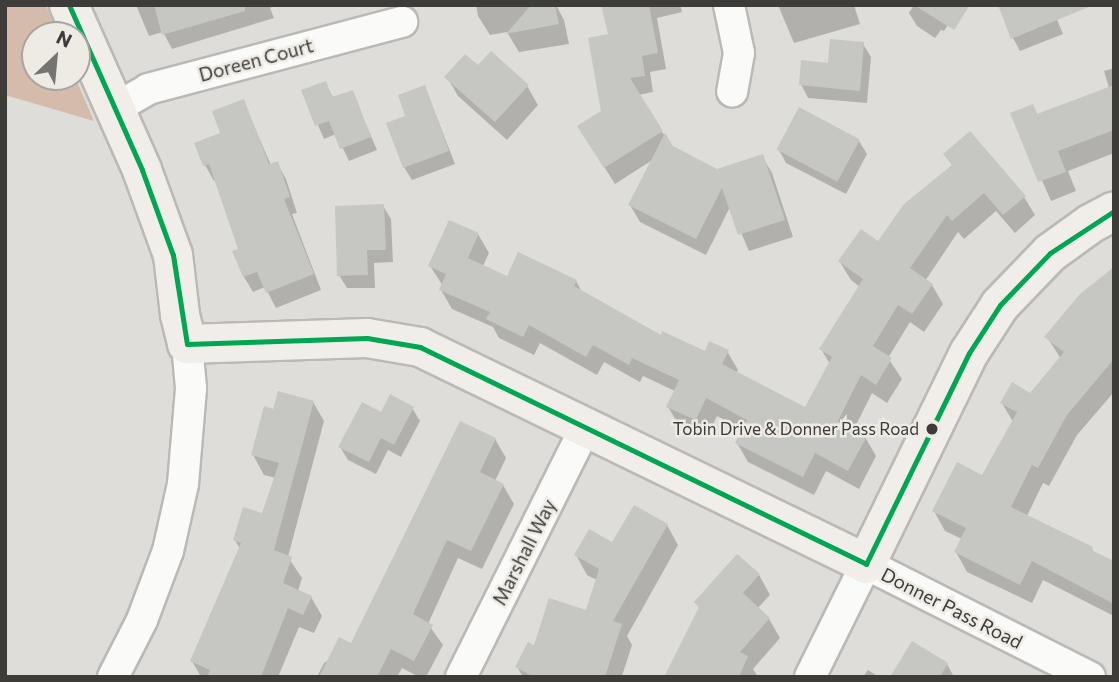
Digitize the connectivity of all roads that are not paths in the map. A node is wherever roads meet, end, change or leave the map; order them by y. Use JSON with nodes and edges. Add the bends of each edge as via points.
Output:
{"nodes":[{"id":1,"x":69,"y":5,"type":"edge"},
{"id":2,"x":729,"y":5,"type":"edge"},
{"id":3,"x":402,"y":22,"type":"dead end"},
{"id":4,"x":732,"y":91,"type":"dead end"},
{"id":5,"x":114,"y":109,"type":"junction"},
{"id":6,"x":1114,"y":211,"type":"edge"},
{"id":7,"x":187,"y":344,"type":"junction"},
{"id":8,"x":586,"y":428,"type":"junction"},
{"id":9,"x":866,"y":564,"type":"junction"},
{"id":10,"x":113,"y":677,"type":"edge"},
{"id":11,"x":461,"y":677,"type":"edge"},
{"id":12,"x":810,"y":677,"type":"edge"},
{"id":13,"x":1090,"y":677,"type":"edge"}],
"edges":[{"from":1,"to":5,"type":"street"},
{"from":2,"to":4,"type":"street","via":[[739,53]]},
{"from":3,"to":5,"type":"street","name":"Doreen Court","via":[[148,89]]},
{"from":5,"to":7,"type":"street","via":[[173,255]]},
{"from":6,"to":9,"type":"street","via":[[1050,253],[1000,305],[969,353]]},
{"from":7,"to":8,"type":"street","name":"Donner Pass Road","via":[[367,338],[420,347]]},
{"from":7,"to":10,"type":"street","via":[[191,388],[183,484],[168,551],[142,620]]},
{"from":8,"to":9,"type":"street","name":"Donner Pass Road"},
{"from":8,"to":11,"type":"street","name":"Marshall Way"},
{"from":9,"to":12,"type":"street"},
{"from":9,"to":13,"type":"street","name":"Donner Pass Road"}]}
